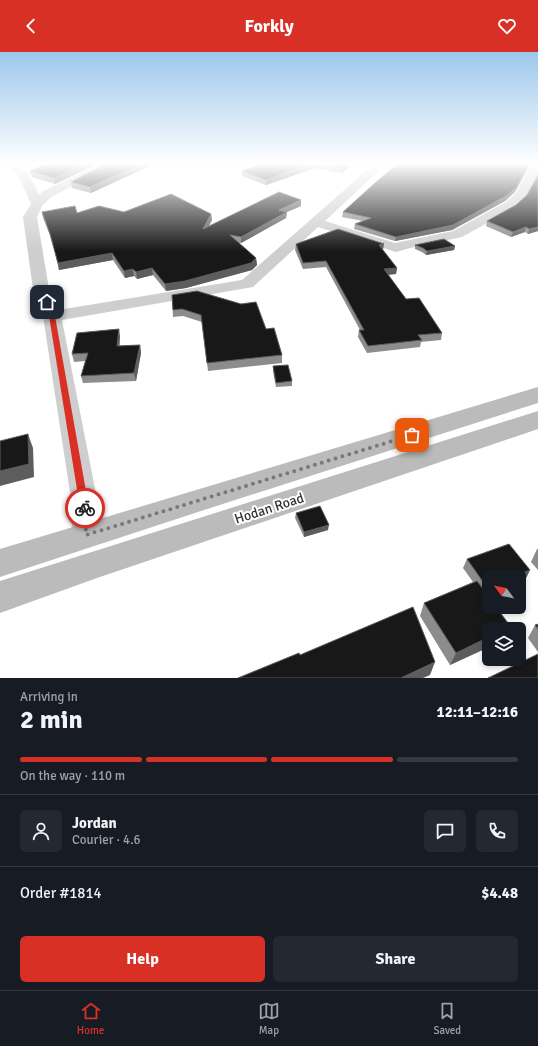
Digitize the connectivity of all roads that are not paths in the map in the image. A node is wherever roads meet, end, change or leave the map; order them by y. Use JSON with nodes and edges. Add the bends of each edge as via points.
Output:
{"nodes":[{"id":1,"x":31,"y":192,"type":"edge"},
{"id":2,"x":51,"y":192,"type":"edge"},
{"id":3,"x":349,"y":192,"type":"edge"},
{"id":4,"x":523,"y":192,"type":"edge"},
{"id":5,"x":37,"y":204,"type":"junction"},
{"id":6,"x":316,"y":222,"type":"junction"},
{"id":7,"x":52,"y":316,"type":"junction"},
{"id":8,"x":538,"y":395,"type":"edge"},
{"id":9,"x":538,"y":420,"type":"edge"},
{"id":10,"x":86,"y":535,"type":"junction"},
{"id":11,"x":0,"y":563,"type":"edge"},
{"id":12,"x":0,"y":597,"type":"edge"}],
"edges":[{"from":1,"to":5,"type":"street"},
{"from":2,"to":5,"type":"street"},
{"from":3,"to":6,"type":"street"},
{"from":4,"to":6,"type":"street","via":[[510,205],[457,234],[396,248]]},
{"from":5,"to":7,"type":"street","via":[[30,217],[41,289]]},
{"from":6,"to":7,"type":"street","via":[[247,284]]},
{"from":7,"to":10,"type":"street","via":[[84,499]]},
{"from":8,"to":10,"type":"main road"},
{"from":9,"to":12,"type":"main road","name":"Hodan Road"},
{"from":10,"to":11,"type":"main road"}]}
